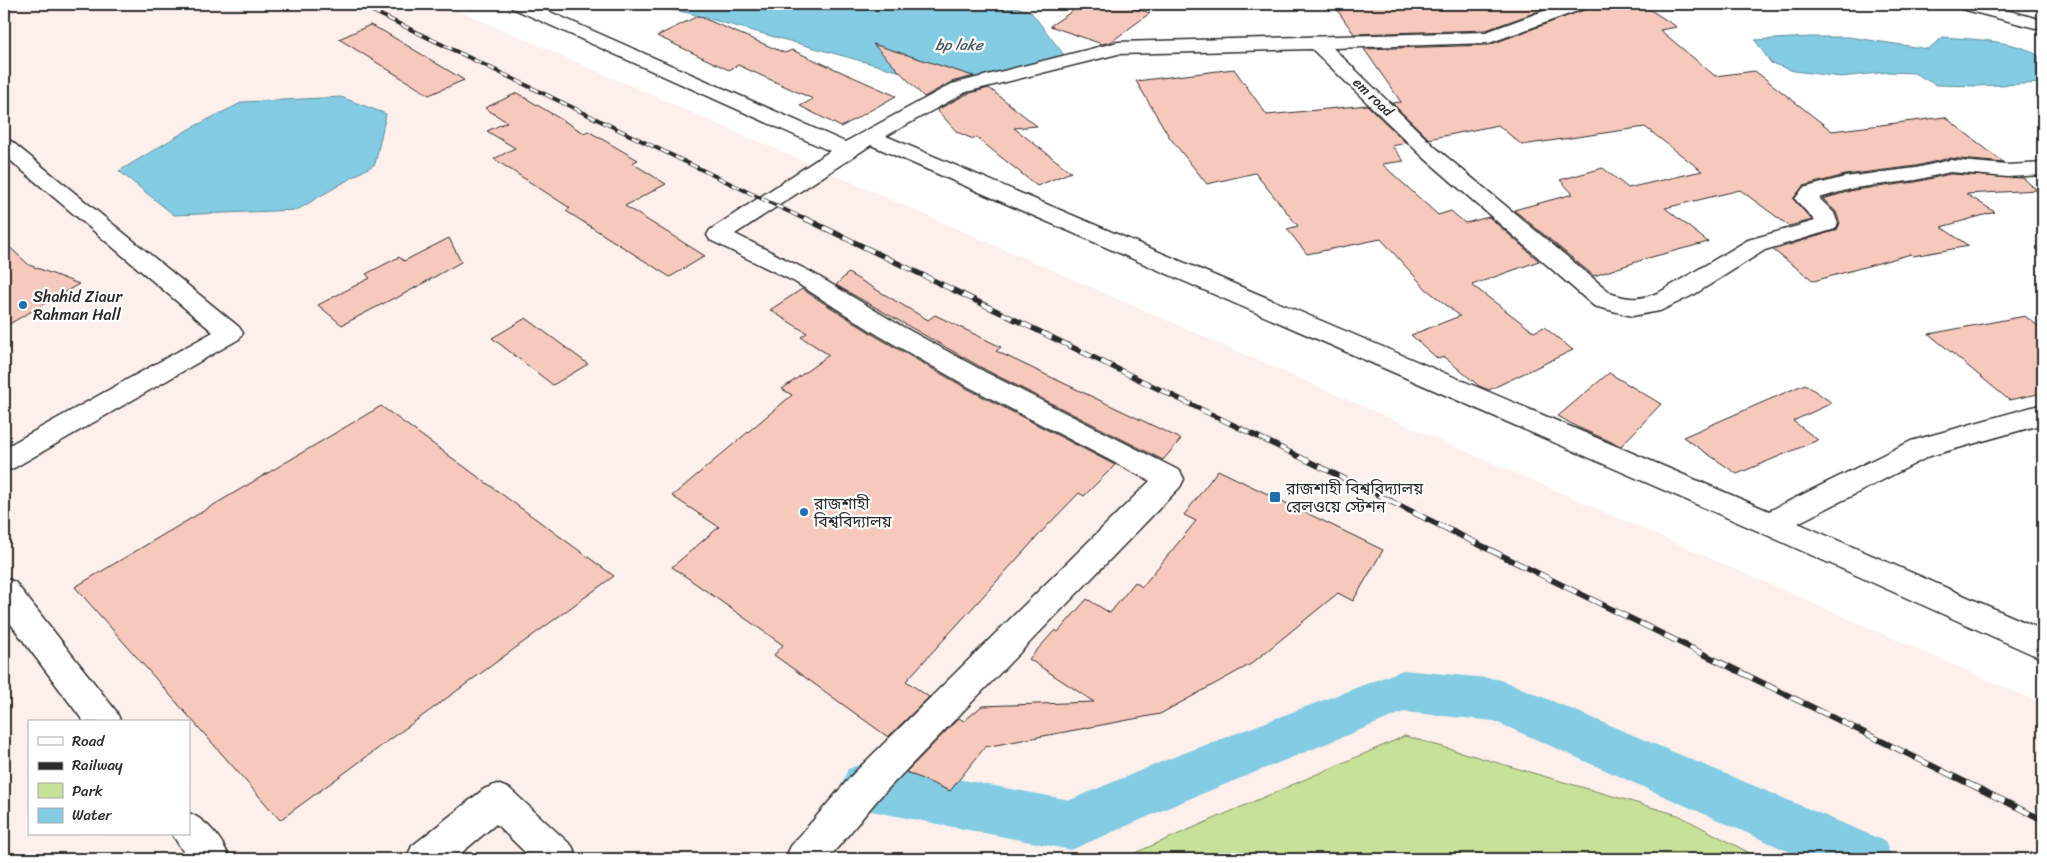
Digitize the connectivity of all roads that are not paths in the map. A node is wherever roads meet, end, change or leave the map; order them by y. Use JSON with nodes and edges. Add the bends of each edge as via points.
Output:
{"nodes":[{"id":1,"x":518,"y":4,"type":"edge"},
{"id":2,"x":1580,"y":4,"type":"edge"},
{"id":3,"x":1964,"y":4,"type":"edge"},
{"id":4,"x":2043,"y":25,"type":"edge"},
{"id":5,"x":1318,"y":43,"type":"junction"},
{"id":6,"x":858,"y":144,"type":"junction"},
{"id":7,"x":4,"y":145,"type":"edge"},
{"id":8,"x":2043,"y":169,"type":"edge"},
{"id":9,"x":2043,"y":414,"type":"edge"},
{"id":10,"x":4,"y":460,"type":"edge"},
{"id":11,"x":1770,"y":524,"type":"junction"},
{"id":12,"x":4,"y":591,"type":"edge"},
{"id":13,"x":2043,"y":645,"type":"edge"},
{"id":14,"x":102,"y":720,"type":"edge"},
{"id":15,"x":190,"y":832,"type":"edge"},
{"id":16,"x":211,"y":859,"type":"edge"},
{"id":17,"x":425,"y":859,"type":"edge"},
{"id":18,"x":559,"y":859,"type":"edge"},
{"id":19,"x":804,"y":859,"type":"edge"}],
"edges":[{"from":1,"to":6,"type":"street"},
{"from":2,"to":5,"type":"street","via":[[1489,37]]},
{"from":3,"to":4,"type":"street"},
{"from":5,"to":6,"type":"street","via":[[1118,48],[959,88]]},
{"from":5,"to":8,"type":"street","name":"em road","via":[[1429,152],[1603,300],[1636,308],[1667,297],[1772,239],[1801,234],[1827,224],[1826,218],[1806,199],[1811,193],[1853,182],[1950,166],[2007,171]]},
{"from":6,"to":11,"type":"street"},
{"from":6,"to":19,"type":"street","via":[[718,235],[803,277],[976,379],[1170,479],[866,786]]},
{"from":7,"to":10,"type":"street","via":[[230,334]]},
{"from":9,"to":11,"type":"street","via":[[1921,448]]},
{"from":11,"to":13,"type":"street"},
{"from":12,"to":14,"type":"street"},
{"from":15,"to":16,"type":"street"},
{"from":17,"to":18,"type":"street","via":[[496,801]]}]}
